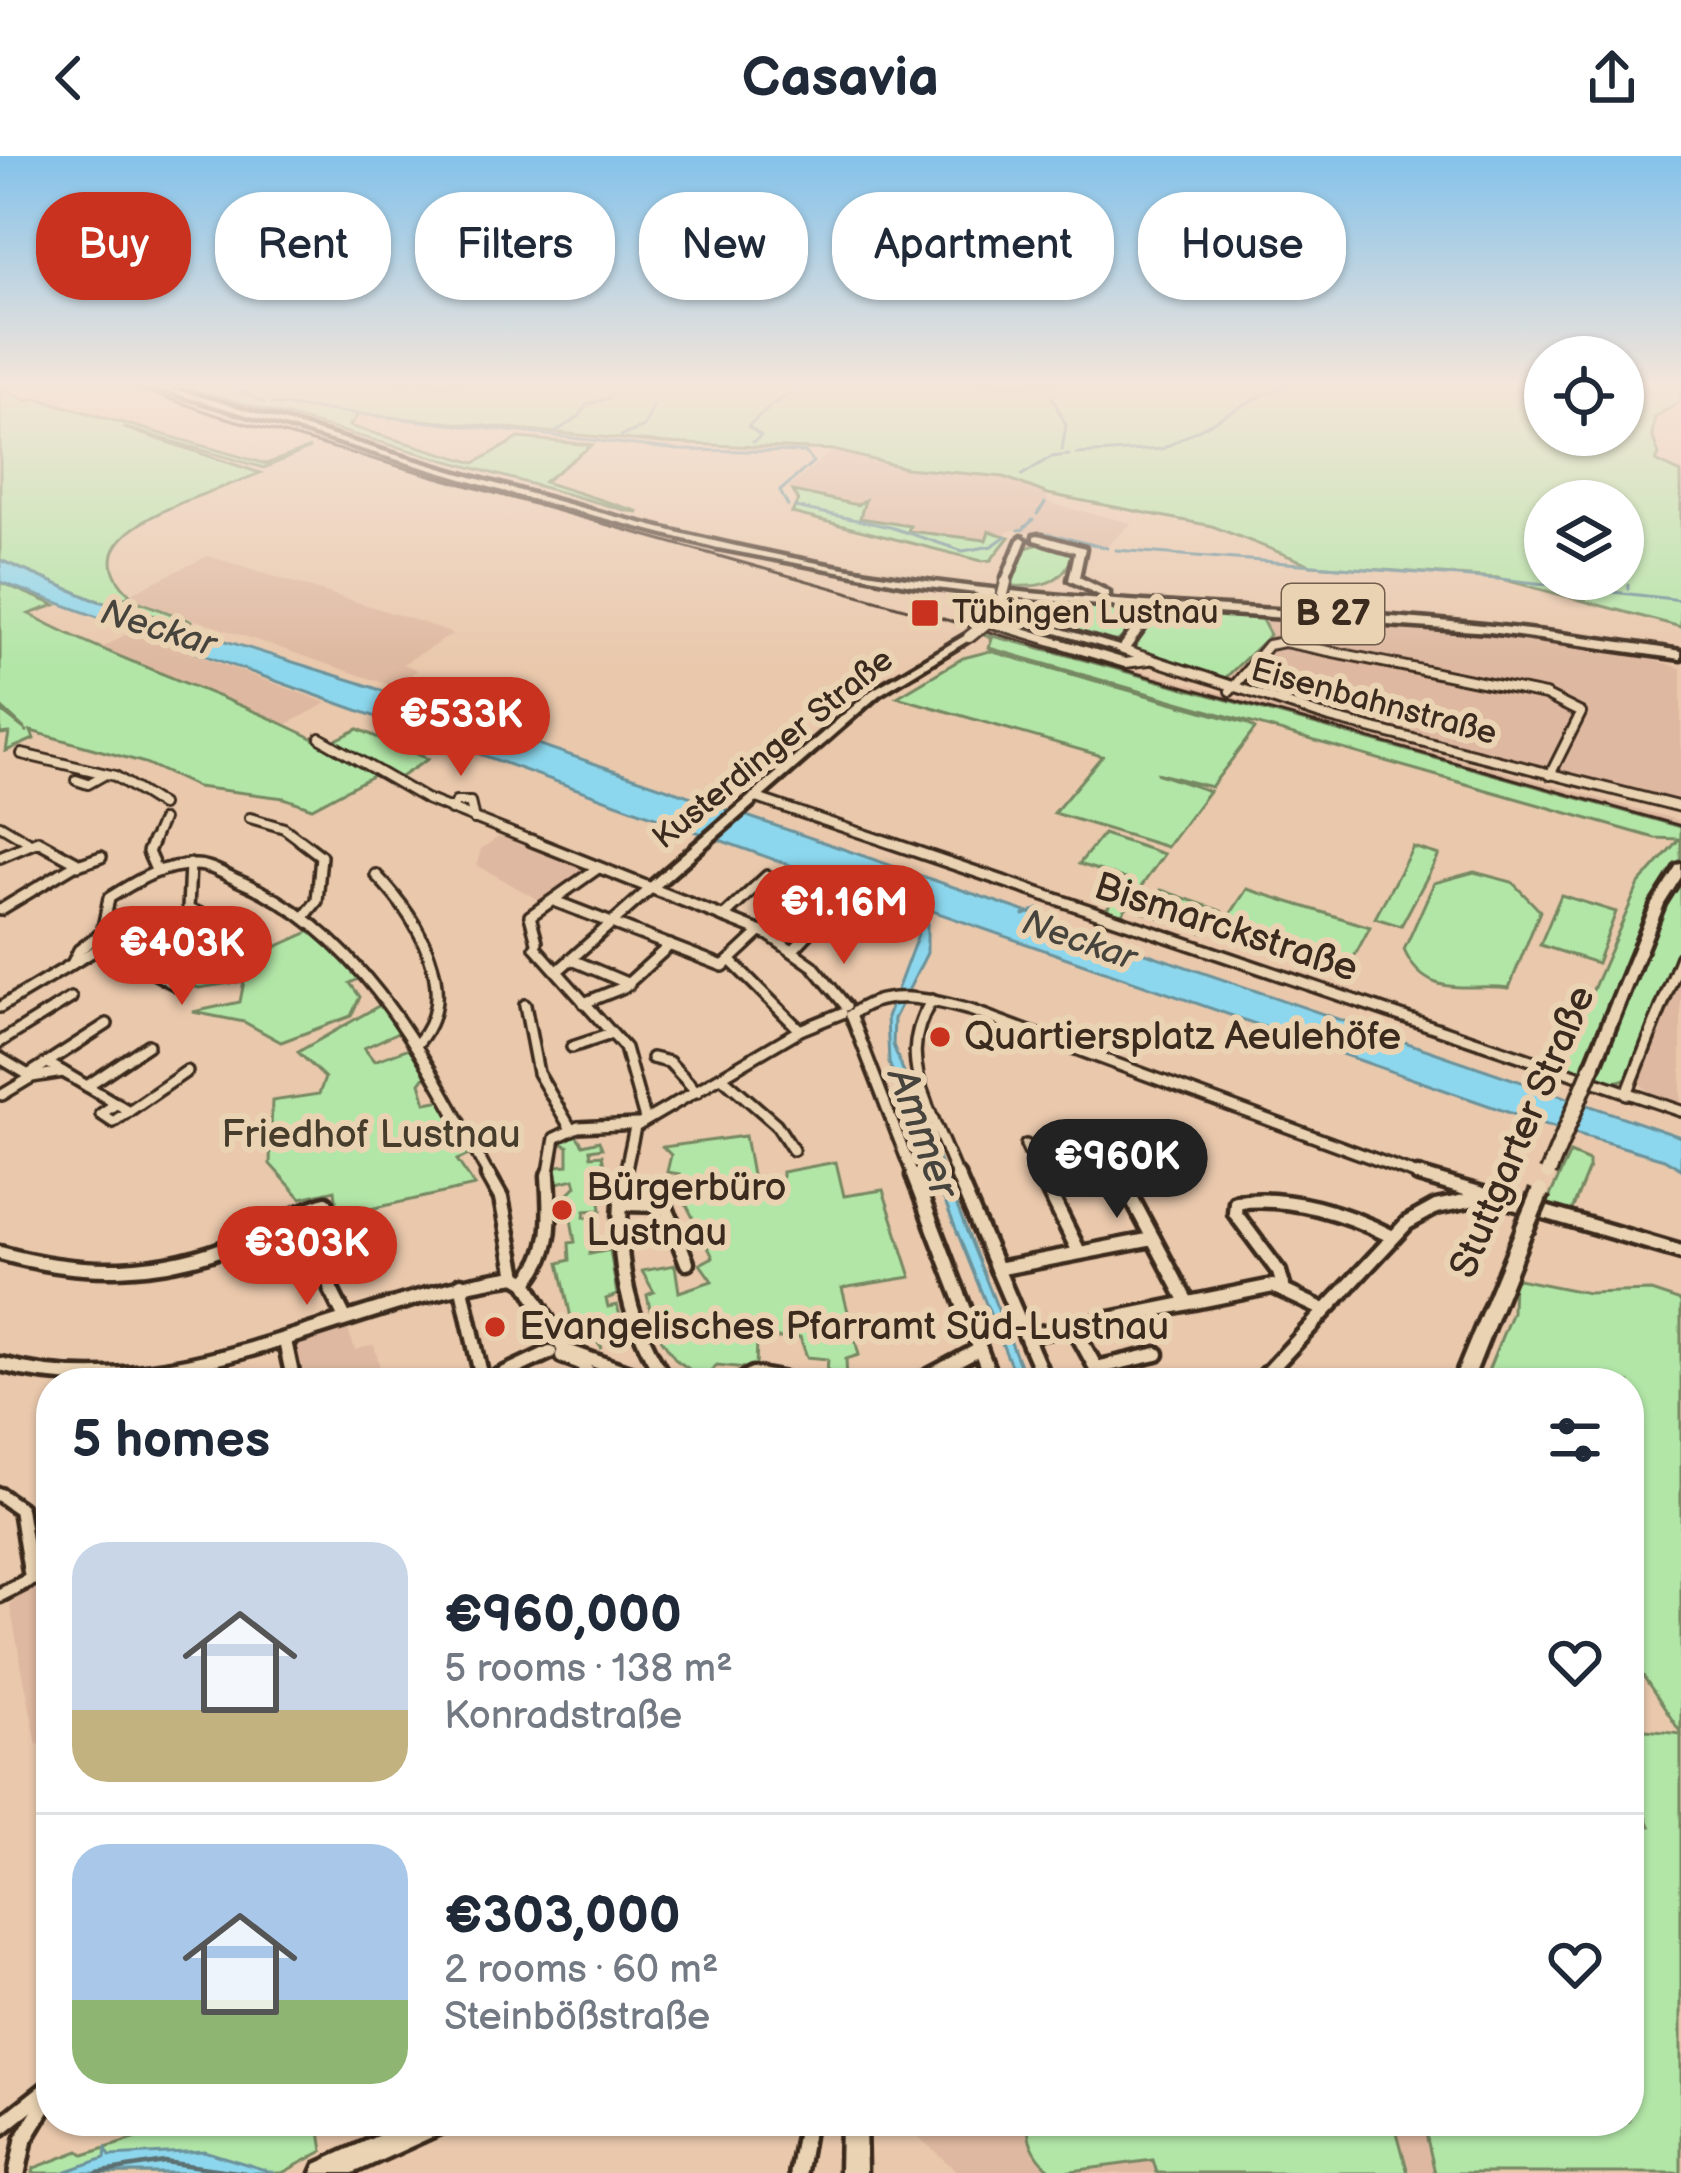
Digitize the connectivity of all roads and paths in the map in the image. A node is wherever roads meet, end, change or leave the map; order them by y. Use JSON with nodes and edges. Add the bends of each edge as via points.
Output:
{"nodes":[{"id":1,"x":487,"y":478,"type":"edge"},
{"id":2,"x":499,"y":478,"type":"edge"},
{"id":3,"x":1028,"y":542,"type":"junction"},
{"id":4,"x":1084,"y":600,"type":"junction"},
{"id":5,"x":1157,"y":601,"type":"junction"},
{"id":6,"x":994,"y":606,"type":"junction"},
{"id":7,"x":1194,"y":607,"type":"junction"},
{"id":8,"x":1117,"y":648,"type":"junction"},
{"id":9,"x":1681,"y":656,"type":"edge"},
{"id":10,"x":1148,"y":660,"type":"junction"},
{"id":11,"x":1226,"y":689,"type":"junction"},
{"id":12,"x":320,"y":738,"type":"dead end"},
{"id":13,"x":22,"y":754,"type":"dead end"},
{"id":14,"x":92,"y":770,"type":"junction"},
{"id":15,"x":104,"y":775,"type":"junction"},
{"id":16,"x":1550,"y":775,"type":"junction"},
{"id":17,"x":750,"y":801,"type":"junction"},
{"id":18,"x":161,"y":806,"type":"dead end"},
{"id":19,"x":1681,"y":807,"type":"edge"},
{"id":20,"x":250,"y":818,"type":"dead end"},
{"id":21,"x":162,"y":820,"type":"dead end"},
{"id":22,"x":0,"y":825,"type":"edge"},
{"id":23,"x":27,"y":841,"type":"junction"},
{"id":24,"x":101,"y":856,"type":"dead end"},
{"id":25,"x":0,"y":857,"type":"edge"},
{"id":26,"x":190,"y":864,"type":"junction"},
{"id":27,"x":78,"y":865,"type":"junction"},
{"id":28,"x":598,"y":868,"type":"junction"},
{"id":29,"x":1681,"y":868,"type":"edge"},
{"id":30,"x":156,"y":870,"type":"junction"},
{"id":31,"x":376,"y":875,"type":"dead end"},
{"id":32,"x":767,"y":876,"type":"dead end"},
{"id":33,"x":1681,"y":884,"type":"edge"},
{"id":34,"x":650,"y":889,"type":"junction"},
{"id":35,"x":557,"y":902,"type":"junction"},
{"id":36,"x":838,"y":903,"type":"dead end"},
{"id":37,"x":0,"y":910,"type":"edge"},
{"id":38,"x":1657,"y":912,"type":"junction"},
{"id":39,"x":304,"y":917,"type":"junction"},
{"id":40,"x":723,"y":917,"type":"junction"},
{"id":41,"x":611,"y":922,"type":"junction"},
{"id":42,"x":760,"y":932,"type":"junction"},
{"id":43,"x":203,"y":938,"type":"dead end"},
{"id":44,"x":101,"y":939,"type":"junction"},
{"id":45,"x":670,"y":945,"type":"junction"},
{"id":46,"x":793,"y":950,"type":"junction"},
{"id":47,"x":1681,"y":958,"type":"edge"},
{"id":48,"x":570,"y":959,"type":"junction"},
{"id":49,"x":733,"y":963,"type":"junction"},
{"id":50,"x":561,"y":968,"type":"dead end"},
{"id":51,"x":166,"y":979,"type":"dead end"},
{"id":52,"x":629,"y":984,"type":"junction"},
{"id":53,"x":71,"y":998,"type":"dead end"},
{"id":54,"x":932,"y":1000,"type":"junction"},
{"id":55,"x":584,"y":1003,"type":"junction"},
{"id":56,"x":525,"y":1005,"type":"dead end"},
{"id":57,"x":0,"y":1007,"type":"edge"},
{"id":58,"x":849,"y":1011,"type":"junction"},
{"id":59,"x":107,"y":1024,"type":"dead end"},
{"id":60,"x":800,"y":1030,"type":"junction"},
{"id":61,"x":611,"y":1034,"type":"junction"},
{"id":62,"x":0,"y":1042,"type":"edge"},
{"id":63,"x":417,"y":1044,"type":"junction"},
{"id":64,"x":148,"y":1045,"type":"dead end"},
{"id":65,"x":572,"y":1047,"type":"dead end"},
{"id":66,"x":0,"y":1058,"type":"edge"},
{"id":67,"x":652,"y":1058,"type":"dead end"},
{"id":68,"x":48,"y":1063,"type":"junction"},
{"id":69,"x":187,"y":1071,"type":"dead end"},
{"id":70,"x":63,"y":1072,"type":"junction"},
{"id":71,"x":30,"y":1076,"type":"junction"},
{"id":72,"x":723,"y":1078,"type":"junction"},
{"id":73,"x":87,"y":1086,"type":"junction"},
{"id":74,"x":697,"y":1091,"type":"junction"},
{"id":75,"x":1627,"y":1094,"type":"junction"},
{"id":76,"x":2,"y":1095,"type":"edge"},
{"id":77,"x":117,"y":1103,"type":"junction"},
{"id":78,"x":129,"y":1111,"type":"junction"},
{"id":79,"x":1681,"y":1111,"type":"edge"},
{"id":80,"x":641,"y":1122,"type":"junction"},
{"id":81,"x":571,"y":1129,"type":"junction"},
{"id":82,"x":1027,"y":1144,"type":"dead end"},
{"id":83,"x":793,"y":1150,"type":"dead end"},
{"id":84,"x":1123,"y":1182,"type":"dead end"},
{"id":85,"x":1483,"y":1198,"type":"junction"},
{"id":86,"x":624,"y":1204,"type":"junction"},
{"id":87,"x":1393,"y":1237,"type":"junction"},
{"id":88,"x":1153,"y":1239,"type":"junction"},
{"id":89,"x":1079,"y":1252,"type":"junction"},
{"id":90,"x":1681,"y":1252,"type":"edge"},
{"id":91,"x":0,"y":1253,"type":"edge"},
{"id":92,"x":687,"y":1263,"type":"dead end"},
{"id":93,"x":997,"y":1269,"type":"junction"},
{"id":94,"x":521,"y":1279,"type":"junction"},
{"id":95,"x":461,"y":1284,"type":"junction"},
{"id":96,"x":1283,"y":1286,"type":"junction"},
{"id":97,"x":1187,"y":1302,"type":"junction"},
{"id":98,"x":1324,"y":1310,"type":"junction"},
{"id":99,"x":345,"y":1318,"type":"junction"},
{"id":100,"x":1073,"y":1326,"type":"junction"},
{"id":101,"x":1026,"y":1336,"type":"junction"},
{"id":102,"x":285,"y":1341,"type":"junction"},
{"id":103,"x":980,"y":1349,"type":"junction"},
{"id":104,"x":557,"y":1351,"type":"junction"},
{"id":105,"x":1157,"y":1354,"type":"dead end"},
{"id":106,"x":0,"y":1364,"type":"edge"},
{"id":107,"x":172,"y":1368,"type":"edge"},
{"id":108,"x":291,"y":1368,"type":"edge"},
{"id":109,"x":480,"y":1368,"type":"edge"},
{"id":110,"x":518,"y":1368,"type":"edge"},
{"id":111,"x":584,"y":1368,"type":"edge"},
{"id":112,"x":610,"y":1368,"type":"edge"},
{"id":113,"x":657,"y":1368,"type":"edge"},
{"id":114,"x":944,"y":1368,"type":"edge"},
{"id":115,"x":987,"y":1368,"type":"edge"},
{"id":116,"x":1040,"y":1368,"type":"edge"},
{"id":117,"x":1272,"y":1368,"type":"edge"},
{"id":118,"x":1468,"y":1368,"type":"edge"},
{"id":119,"x":36,"y":1372,"type":"edge"},
{"id":120,"x":0,"y":1495,"type":"edge"},
{"id":121,"x":36,"y":1576,"type":"edge"},
{"id":122,"x":31,"y":1578,"type":"junction"},
{"id":123,"x":0,"y":1595,"type":"edge"},
{"id":124,"x":36,"y":2101,"type":"edge"},
{"id":125,"x":36,"y":2118,"type":"edge"},
{"id":126,"x":0,"y":2127,"type":"edge"},
{"id":127,"x":405,"y":2136,"type":"edge"},
{"id":128,"x":804,"y":2136,"type":"edge"},
{"id":129,"x":853,"y":2136,"type":"edge"},
{"id":130,"x":17,"y":2173,"type":"edge"},
{"id":131,"x":325,"y":2173,"type":"edge"},
{"id":132,"x":798,"y":2173,"type":"edge"},
{"id":133,"x":853,"y":2173,"type":"edge"}],
"edges":[{"from":1,"to":4,"type":"highway","number":"B 27","via":[[746,550],[914,582]]},
{"from":2,"to":6,"type":"highway","number":"B 27"},
{"from":3,"to":5,"type":"highway","via":[[1083,552],[1072,574],[1087,589]]},
{"from":3,"to":6,"type":"street","bridge":true},
{"from":3,"to":6,"type":"highway","via":[[1075,550],[1058,581]]},
{"from":4,"to":7,"type":"highway","number":"B 27"},
{"from":4,"to":8,"type":"highway","via":[[1130,621],[1130,635]]},
{"from":5,"to":6,"type":"highway","number":"B 27"},
{"from":5,"to":9,"type":"highway","number":"B 27","via":[[1454,619]]},
{"from":6,"to":8,"type":"street","name":"Eisenbahnstraße"},
{"from":6,"to":10,"type":"street","via":[[979,597],[966,615],[1125,663]]},
{"from":6,"to":17,"type":"street","name":"Kusterdinger Straße","bridge":true,"via":[[969,637],[886,684]]},
{"from":7,"to":8,"type":"highway","via":[[1149,616]]},
{"from":7,"to":9,"type":"highway","number":"B 27","via":[[1427,620]]},
{"from":8,"to":10,"type":"street","name":"Eisenbahnstraße"},
{"from":10,"to":11,"type":"street","name":"Eisenbahnstraße"},
{"from":11,"to":16,"type":"street","name":"Eisenbahnstraße"},
{"from":11,"to":16,"type":"street","via":[[1268,646],[1284,642],[1559,699],[1581,713]]},
{"from":12,"to":28,"type":"street","via":[[451,810]]},
{"from":13,"to":14,"type":"street"},
{"from":14,"to":15,"type":"street"},
{"from":14,"to":15,"type":"street","via":[[76,780],[88,784]]},
{"from":15,"to":18,"type":"street","via":[[147,791]]},
{"from":16,"to":19,"type":"street","name":"Eisenbahnstraße"},
{"from":17,"to":34,"type":"street","name":"Kusterdinger Straße"},
{"from":17,"to":75,"type":"street","name":"Bismarckstraße"},
{"from":20,"to":39,"type":"street","via":[[284,828],[321,856],[317,901]]},
{"from":21,"to":30,"type":"street","via":[[148,852]]},
{"from":22,"to":23,"type":"street"},
{"from":23,"to":25,"type":"street"},
{"from":23,"to":27,"type":"street","via":[[74,856]]},
{"from":24,"to":27,"type":"street"},
{"from":26,"to":30,"type":"street"},
{"from":26,"to":39,"type":"street","via":[[258,888]]},
{"from":26,"to":43,"type":"street","via":[[188,909],[203,915]]},
{"from":27,"to":37,"type":"street"},
{"from":28,"to":34,"type":"street"},
{"from":28,"to":35,"type":"street"},
{"from":29,"to":38,"type":"street","name":"Stuttgarter Straße"},
{"from":30,"to":44,"type":"street","via":[[109,898]]},
{"from":31,"to":63,"type":"street","via":[[406,905],[440,994],[438,1020]]},
{"from":32,"to":40,"type":"street"},
{"from":33,"to":38,"type":"street","name":"Stuttgarter Straße"},
{"from":34,"to":40,"type":"street"},
{"from":34,"to":41,"type":"street"},
{"from":35,"to":41,"type":"street"},
{"from":35,"to":55,"type":"street","via":[[530,916],[536,945]]},
{"from":36,"to":46,"type":"street"},
{"from":38,"to":118,"type":"street","name":"Stuttgarter Straße","bridge":true},
{"from":39,"to":63,"type":"street","via":[[358,967]]},
{"from":40,"to":42,"type":"street"},
{"from":41,"to":45,"type":"street"},
{"from":41,"to":48,"type":"street"},
{"from":42,"to":46,"type":"street"},
{"from":42,"to":49,"type":"street"},
{"from":44,"to":51,"type":"street"},
{"from":44,"to":57,"type":"street","via":[[69,968]]},
{"from":45,"to":49,"type":"street"},
{"from":45,"to":52,"type":"street"},
{"from":46,"to":58,"type":"street"},
{"from":47,"to":75,"type":"street"},
{"from":48,"to":50,"type":"street"},
{"from":48,"to":52,"type":"street"},
{"from":49,"to":60,"type":"street"},
{"from":52,"to":55,"type":"street"},
{"from":53,"to":62,"type":"street"},
{"from":54,"to":58,"type":"street"},
{"from":54,"to":85,"type":"street"},
{"from":54,"to":93,"type":"street","via":[[912,1044],[915,1075]]},
{"from":55,"to":61,"type":"street"},
{"from":56,"to":81,"type":"street","via":[[538,1073]]},
{"from":58,"to":60,"type":"street"},
{"from":58,"to":103,"type":"street"},
{"from":59,"to":68,"type":"street"},
{"from":60,"to":72,"type":"street"},
{"from":61,"to":65,"type":"street"},
{"from":61,"to":80,"type":"street","via":[[629,1054]]},
{"from":63,"to":94,"type":"street","via":[[501,1198]]},
{"from":64,"to":73,"type":"street"},
{"from":66,"to":71,"type":"street"},
{"from":67,"to":74,"type":"street","via":[[669,1063]]},
{"from":68,"to":70,"type":"street"},
{"from":68,"to":71,"type":"street"},
{"from":69,"to":78,"type":"street"},
{"from":70,"to":71,"type":"street"},
{"from":70,"to":73,"type":"street"},
{"from":71,"to":76,"type":"street"},
{"from":72,"to":74,"type":"street"},
{"from":72,"to":83,"type":"street"},
{"from":73,"to":77,"type":"street"},
{"from":74,"to":80,"type":"street"},
{"from":75,"to":79,"type":"street","name":"Bismarckstraße"},
{"from":77,"to":78,"type":"street"},
{"from":77,"to":78,"type":"street","via":[[101,1114],[112,1122]]},
{"from":80,"to":81,"type":"street"},
{"from":80,"to":86,"type":"street"},
{"from":81,"to":94,"type":"street","via":[[555,1138],[547,1157],[552,1246],[542,1269]]},
{"from":82,"to":89,"type":"street"},
{"from":84,"to":88,"type":"street"},
{"from":85,"to":87,"type":"street","via":[[1426,1211]]},
{"from":85,"to":90,"type":"street"},
{"from":86,"to":92,"type":"street","via":[[665,1205]]},
{"from":86,"to":113,"type":"street","via":[[629,1306]]},
{"from":87,"to":96,"type":"street","via":[[1347,1215],[1236,1202],[1235,1213]]},
{"from":87,"to":98,"type":"street"},
{"from":88,"to":89,"type":"street"},
{"from":88,"to":97,"type":"street"},
{"from":89,"to":93,"type":"street"},
{"from":91,"to":99,"type":"street","via":[[102,1275],[139,1271],[198,1258],[329,1204],[331,1290]]},
{"from":93,"to":101,"type":"street"},
{"from":94,"to":95,"type":"street"},
{"from":94,"to":104,"type":"street"},
{"from":95,"to":99,"type":"street"},
{"from":95,"to":109,"type":"street"},
{"from":96,"to":97,"type":"street"},
{"from":96,"to":98,"type":"street"},
{"from":97,"to":100,"type":"street"},
{"from":98,"to":117,"type":"street"},
{"from":99,"to":102,"type":"street"},
{"from":100,"to":101,"type":"street"},
{"from":100,"to":105,"type":"street","via":[[1096,1368]]},
{"from":101,"to":116,"type":"street"},
{"from":102,"to":107,"type":"street"},
{"from":102,"to":108,"type":"street"},
{"from":103,"to":114,"type":"street"},
{"from":103,"to":115,"type":"street"},
{"from":104,"to":110,"type":"street"},
{"from":104,"to":111,"type":"street"},
{"from":104,"to":112,"type":"street"},
{"from":106,"to":119,"type":"street"},
{"from":120,"to":122,"type":"street","via":[[20,1509]]},
{"from":121,"to":122,"type":"street"},
{"from":122,"to":123,"type":"street"},
{"from":124,"to":126,"type":"street"},
{"from":125,"to":130,"type":"street"},
{"from":127,"to":131,"type":"street"},
{"from":128,"to":132,"type":"street"},
{"from":129,"to":133,"type":"street"}]}
